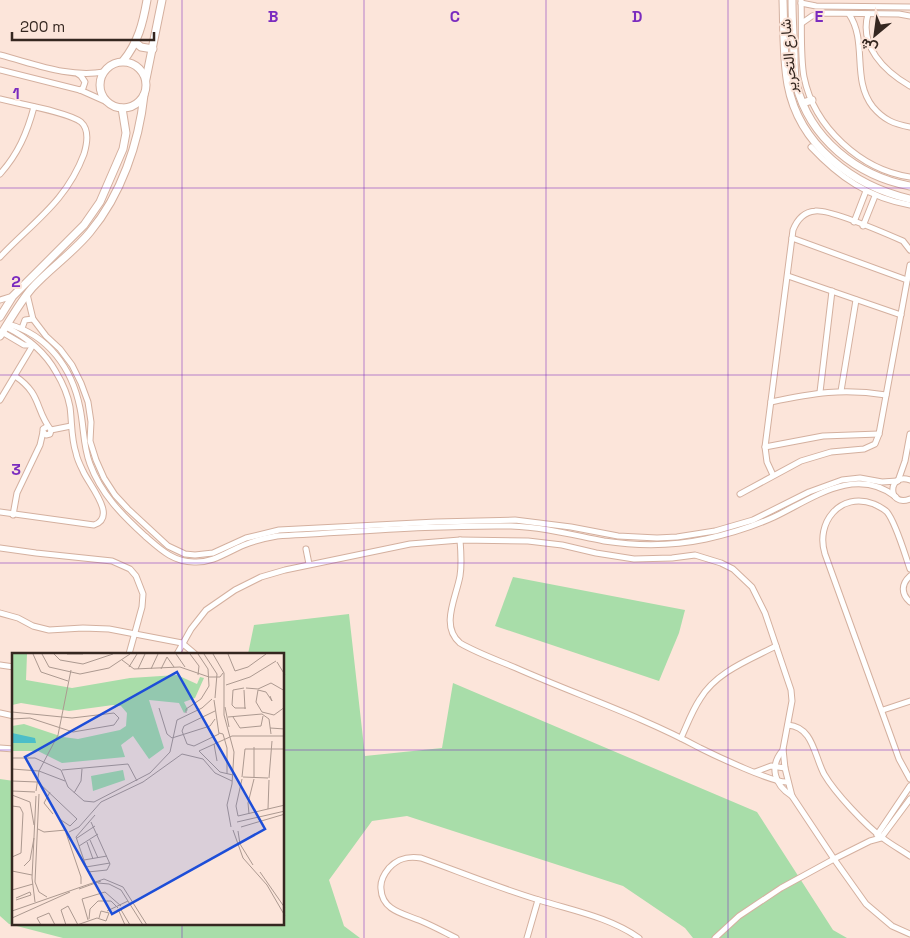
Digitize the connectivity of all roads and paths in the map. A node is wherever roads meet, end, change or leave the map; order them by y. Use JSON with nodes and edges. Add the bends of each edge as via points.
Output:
{"nodes":[{"id":1,"x":147,"y":0,"type":"edge"},
{"id":2,"x":162,"y":0,"type":"edge"},
{"id":3,"x":783,"y":0,"type":"edge"},
{"id":4,"x":792,"y":0,"type":"edge"},
{"id":5,"x":868,"y":0,"type":"edge"},
{"id":6,"x":801,"y":1,"type":"edge"},
{"id":7,"x":855,"y":3,"type":"edge"},
{"id":8,"x":810,"y":5,"type":"junction"},
{"id":9,"x":870,"y":6,"type":"junction"},
{"id":10,"x":910,"y":7,"type":"edge"},
{"id":11,"x":849,"y":14,"type":"junction"},
{"id":12,"x":868,"y":14,"type":"junction"},
{"id":13,"x":812,"y":16,"type":"junction"},
{"id":14,"x":910,"y":16,"type":"edge"},
{"id":15,"x":802,"y":23,"type":"junction"},
{"id":16,"x":866,"y":38,"type":"junction"},
{"id":17,"x":858,"y":39,"type":"junction"},
{"id":18,"x":135,"y":42,"type":"junction"},
{"id":19,"x":153,"y":49,"type":"junction"},
{"id":20,"x":0,"y":56,"type":"edge"},
{"id":21,"x":123,"y":61,"type":"junction"},
{"id":22,"x":0,"y":70,"type":"edge"},
{"id":23,"x":104,"y":72,"type":"junction"},
{"id":24,"x":78,"y":74,"type":"junction"},
{"id":25,"x":146,"y":80,"type":"junction"},
{"id":26,"x":910,"y":86,"type":"edge"},
{"id":27,"x":80,"y":90,"type":"junction"},
{"id":28,"x":144,"y":96,"type":"junction"},
{"id":29,"x":0,"y":99,"type":"edge"},
{"id":30,"x":812,"y":100,"type":"junction"},
{"id":31,"x":107,"y":102,"type":"junction"},
{"id":32,"x":803,"y":103,"type":"junction"},
{"id":33,"x":34,"y":108,"type":"junction"},
{"id":34,"x":122,"y":108,"type":"junction"},
{"id":35,"x":140,"y":122,"type":"junction"},
{"id":36,"x":125,"y":125,"type":"junction"},
{"id":37,"x":910,"y":127,"type":"edge"},
{"id":38,"x":811,"y":147,"type":"dead end"},
{"id":39,"x":842,"y":156,"type":"junction"},
{"id":40,"x":836,"y":163,"type":"junction"},
{"id":41,"x":0,"y":174,"type":"edge"},
{"id":42,"x":910,"y":177,"type":"edge"},
{"id":43,"x":910,"y":186,"type":"edge"},
{"id":44,"x":866,"y":191,"type":"junction"},
{"id":45,"x":876,"y":196,"type":"junction"},
{"id":46,"x":909,"y":202,"type":"edge"},
{"id":47,"x":854,"y":222,"type":"junction"},
{"id":48,"x":863,"y":226,"type":"junction"},
{"id":49,"x":792,"y":238,"type":"junction"},
{"id":50,"x":910,"y":250,"type":"edge"},
{"id":51,"x":0,"y":257,"type":"edge"},
{"id":52,"x":910,"y":265,"type":"edge"},
{"id":53,"x":788,"y":276,"type":"junction"},
{"id":54,"x":907,"y":280,"type":"junction"},
{"id":55,"x":832,"y":292,"type":"junction"},
{"id":56,"x":28,"y":294,"type":"junction"},
{"id":57,"x":13,"y":296,"type":"junction"},
{"id":58,"x":0,"y":300,"type":"edge"},
{"id":59,"x":856,"y":300,"type":"junction"},
{"id":60,"x":901,"y":315,"type":"junction"},
{"id":61,"x":0,"y":317,"type":"edge"},
{"id":62,"x":33,"y":319,"type":"junction"},
{"id":63,"x":22,"y":328,"type":"junction"},
{"id":64,"x":4,"y":330,"type":"edge"},
{"id":65,"x":33,"y":346,"type":"junction"},
{"id":66,"x":15,"y":376,"type":"junction"},
{"id":67,"x":841,"y":391,"type":"junction"},
{"id":68,"x":820,"y":392,"type":"junction"},
{"id":69,"x":886,"y":395,"type":"junction"},
{"id":70,"x":0,"y":400,"type":"edge"},
{"id":71,"x":771,"y":402,"type":"junction"},
{"id":72,"x":71,"y":426,"type":"junction"},
{"id":73,"x":47,"y":431,"type":"junction"},
{"id":74,"x":879,"y":434,"type":"junction"},
{"id":75,"x":910,"y":434,"type":"edge"},
{"id":76,"x":765,"y":447,"type":"junction"},
{"id":77,"x":773,"y":475,"type":"junction"},
{"id":78,"x":910,"y":480,"type":"edge"},
{"id":79,"x":897,"y":481,"type":"junction"},
{"id":80,"x":740,"y":494,"type":"dead end"},
{"id":81,"x":896,"y":497,"type":"junction"},
{"id":82,"x":910,"y":500,"type":"edge"},
{"id":83,"x":0,"y":512,"type":"edge"},
{"id":84,"x":14,"y":515,"type":"junction"},
{"id":85,"x":437,"y":526,"type":"junction"},
{"id":86,"x":460,"y":540,"type":"junction"},
{"id":87,"x":0,"y":548,"type":"edge"},
{"id":88,"x":306,"y":549,"type":"dead end"},
{"id":89,"x":309,"y":564,"type":"junction"},
{"id":90,"x":910,"y":569,"type":"edge"},
{"id":91,"x":910,"y":576,"type":"edge"},
{"id":92,"x":910,"y":602,"type":"edge"},
{"id":93,"x":0,"y":612,"type":"edge"},
{"id":94,"x":135,"y":634,"type":"junction"},
{"id":95,"x":182,"y":643,"type":"junction"},
{"id":96,"x":776,"y":646,"type":"junction"},
{"id":97,"x":129,"y":653,"type":"edge"},
{"id":98,"x":177,"y":653,"type":"edge"},
{"id":99,"x":194,"y":653,"type":"edge"},
{"id":100,"x":910,"y":701,"type":"edge"},
{"id":101,"x":883,"y":710,"type":"junction"},
{"id":102,"x":788,"y":724,"type":"junction"},
{"id":103,"x":681,"y":738,"type":"junction"},
{"id":104,"x":783,"y":749,"type":"junction"},
{"id":105,"x":901,"y":764,"type":"junction"},
{"id":106,"x":775,"y":766,"type":"junction"},
{"id":107,"x":785,"y":768,"type":"junction"},
{"id":108,"x":910,"y":768,"type":"edge"},
{"id":109,"x":755,"y":772,"type":"junction"},
{"id":110,"x":910,"y":780,"type":"edge"},
{"id":111,"x":777,"y":782,"type":"junction"},
{"id":112,"x":788,"y":782,"type":"junction"},
{"id":113,"x":910,"y":786,"type":"edge"},
{"id":114,"x":792,"y":796,"type":"junction"},
{"id":115,"x":902,"y":798,"type":"junction"},
{"id":116,"x":909,"y":800,"type":"edge"},
{"id":117,"x":886,"y":822,"type":"junction"},
{"id":118,"x":891,"y":826,"type":"junction"},
{"id":119,"x":879,"y":836,"type":"junction"},
{"id":120,"x":910,"y":856,"type":"edge"},
{"id":121,"x":834,"y":859,"type":"junction"},
{"id":122,"x":538,"y":900,"type":"junction"},
{"id":123,"x":910,"y":934,"type":"edge"},
{"id":124,"x":456,"y":938,"type":"edge"},
{"id":125,"x":526,"y":938,"type":"edge"},
{"id":126,"x":639,"y":938,"type":"edge"},
{"id":127,"x":715,"y":938,"type":"edge"}],
"edges":[{"from":1,"to":18,"type":"main road"},
{"from":2,"to":19,"type":"main road"},
{"from":3,"to":40,"type":"main road","name":"شارع التحرير","via":[[786,73],[791,96],[808,133]]},
{"from":4,"to":32,"type":"main road","name":"شارع التحرير","via":[[796,84]]},
{"from":5,"to":9,"type":"street"},
{"from":6,"to":8,"type":"street"},
{"from":6,"to":15,"type":"street"},
{"from":7,"to":8,"type":"street"},
{"from":7,"to":9,"type":"street"},
{"from":8,"to":13,"type":"street"},
{"from":9,"to":10,"type":"street"},
{"from":11,"to":12,"type":"street"},
{"from":11,"to":13,"type":"street"},
{"from":11,"to":17,"type":"street"},
{"from":12,"to":14,"type":"street"},
{"from":12,"to":16,"type":"street"},
{"from":13,"to":15,"type":"street"},
{"from":15,"to":30,"type":"street","via":[[804,75]]},
{"from":16,"to":17,"type":"street"},
{"from":16,"to":26,"type":"street","via":[[880,62]]},
{"from":17,"to":37,"type":"street","via":[[860,77],[866,96],[884,119]]},
{"from":18,"to":19,"type":"main road","via":[[145,49]]},
{"from":18,"to":21,"type":"main road"},
{"from":19,"to":25,"type":"main road"},
{"from":20,"to":24,"type":"street"},
{"from":21,"to":23,"type":"main road","via":[[110,65]]},
{"from":21,"to":25,"type":"main road","via":[[135,64]]},
{"from":22,"to":27,"type":"street"},
{"from":23,"to":24,"type":"street"},
{"from":23,"to":31,"type":"main road","via":[[100,87]]},
{"from":24,"to":27,"type":"street","via":[[85,82]]},
{"from":25,"to":28,"type":"main road"},
{"from":27,"to":31,"type":"street"},
{"from":28,"to":34,"type":"main road","via":[[132,106]]},
{"from":28,"to":35,"type":"main road"},
{"from":29,"to":33,"type":"street"},
{"from":30,"to":32,"type":"main road"},
{"from":30,"to":42,"type":"street","via":[[830,130],[856,155],[887,172]]},
{"from":31,"to":34,"type":"main road"},
{"from":32,"to":39,"type":"main road","name":"شارع التحرير","via":[[820,133]]},
{"from":33,"to":41,"type":"street","via":[[20,148]]},
{"from":33,"to":51,"type":"street","via":[[65,114],[81,122],[87,144],[72,180],[61,195]]},
{"from":34,"to":36,"type":"main road"},
{"from":35,"to":36,"type":"main road","via":[[132,119]]},
{"from":35,"to":56,"type":"main road","via":[[121,180],[108,207],[90,232]]},
{"from":36,"to":57,"type":"main road","via":[[123,149],[100,202],[84,225]]},
{"from":38,"to":44,"type":"street","via":[[838,174]]},
{"from":39,"to":40,"type":"main road"},
{"from":39,"to":43,"type":"main road","name":"شارع التحرير","via":[[876,177]]},
{"from":40,"to":46,"type":"main road","name":"شارع التحرير","via":[[870,186]]},
{"from":44,"to":45,"type":"street"},
{"from":44,"to":47,"type":"street"},
{"from":45,"to":46,"type":"street"},
{"from":45,"to":48,"type":"street"},
{"from":47,"to":48,"type":"street"},
{"from":47,"to":49,"type":"street","via":[[822,211],[807,213],[796,223]]},
{"from":48,"to":50,"type":"street","via":[[903,241]]},
{"from":49,"to":53,"type":"street"},
{"from":49,"to":54,"type":"street"},
{"from":52,"to":54,"type":"street"},
{"from":53,"to":55,"type":"street"},
{"from":53,"to":71,"type":"street"},
{"from":54,"to":60,"type":"street"},
{"from":55,"to":59,"type":"street"},
{"from":55,"to":68,"type":"street"},
{"from":56,"to":62,"type":"street"},
{"from":56,"to":64,"type":"main road"},
{"from":57,"to":58,"type":"street"},
{"from":57,"to":61,"type":"main road"},
{"from":59,"to":60,"type":"street"},
{"from":59,"to":67,"type":"street"},
{"from":60,"to":69,"type":"street"},
{"from":62,"to":63,"type":"street","via":[[25,320]]},
{"from":62,"to":85,"type":"street","via":[[72,365],[81,383],[89,412],[90,442],[104,478],[128,510],[176,551],[195,555],[214,553],[246,538],[279,530]]},
{"from":63,"to":64,"type":"street"},
{"from":63,"to":85,"type":"street","via":[[46,345],[69,373],[80,408],[84,444],[105,494],[162,552],[172,557],[183,561],[206,561],[243,545],[277,536]]},
{"from":64,"to":65,"type":"street","via":[[24,345]]},
{"from":65,"to":66,"type":"street"},
{"from":65,"to":72,"type":"street","via":[[57,372],[70,405]]},
{"from":66,"to":70,"type":"street"},
{"from":66,"to":73,"type":"street","via":[[35,395]]},
{"from":67,"to":68,"type":"street"},
{"from":67,"to":69,"type":"street"},
{"from":68,"to":71,"type":"street"},
{"from":69,"to":74,"type":"street"},
{"from":71,"to":76,"type":"street"},
{"from":72,"to":73,"type":"street"},
{"from":72,"to":84,"type":"street","via":[[75,452],[86,480],[104,508],[102,520],[94,525]]},
{"from":73,"to":84,"type":"street","via":[[17,493]]},
{"from":74,"to":76,"type":"street","via":[[823,436]]},
{"from":74,"to":77,"type":"street","via":[[870,447],[815,456]]},
{"from":75,"to":79,"type":"street","via":[[905,462]]},
{"from":76,"to":77,"type":"street"},
{"from":77,"to":80,"type":"street"},
{"from":78,"to":79,"type":"street"},
{"from":79,"to":81,"type":"street","via":[[893,487]]},
{"from":79,"to":85,"type":"street","via":[[842,480],[753,520],[677,537],[618,536],[515,520]]},
{"from":81,"to":82,"type":"street"},
{"from":81,"to":85,"type":"street","via":[[874,486],[844,485],[738,531],[672,543],[623,543],[512,526]]},
{"from":83,"to":84,"type":"street"},
{"from":86,"to":89,"type":"street","via":[[406,544]]},
{"from":86,"to":96,"type":"street","via":[[528,541],[634,559],[695,555],[708,558],[732,569],[752,587]]},
{"from":86,"to":103,"type":"street","via":[[461,574],[450,620],[456,640]]},
{"from":87,"to":94,"type":"street","via":[[112,560],[121,564],[141,584],[142,607]]},
{"from":88,"to":89,"type":"street"},
{"from":89,"to":95,"type":"street","via":[[261,577],[235,590],[206,610]]},
{"from":90,"to":101,"type":"street","via":[[892,520],[879,506],[850,502],[833,512],[827,520],[822,547]]},
{"from":91,"to":92,"type":"street","via":[[902,590]]},
{"from":93,"to":94,"type":"street","via":[[49,630],[101,628]]},
{"from":94,"to":95,"type":"street"},
{"from":94,"to":97,"type":"street"},
{"from":95,"to":98,"type":"street"},
{"from":95,"to":99,"type":"street"},
{"from":96,"to":102,"type":"street","via":[[791,690]]},
{"from":96,"to":103,"type":"street","via":[[712,683],[700,698]]},
{"from":100,"to":101,"type":"street"},
{"from":101,"to":105,"type":"street"},
{"from":102,"to":104,"type":"street"},
{"from":102,"to":119,"type":"street","via":[[805,731],[830,783]]},
{"from":103,"to":109,"type":"street"},
{"from":104,"to":106,"type":"street"},
{"from":104,"to":107,"type":"street"},
{"from":105,"to":108,"type":"street"},
{"from":105,"to":110,"type":"street"},
{"from":106,"to":107,"type":"street"},
{"from":106,"to":109,"type":"street"},
{"from":106,"to":111,"type":"street"},
{"from":107,"to":112,"type":"street"},
{"from":109,"to":111,"type":"street"},
{"from":111,"to":112,"type":"street"},
{"from":111,"to":114,"type":"street"},
{"from":112,"to":114,"type":"street"},
{"from":113,"to":115,"type":"street"},
{"from":114,"to":121,"type":"street"},
{"from":115,"to":116,"type":"street"},
{"from":115,"to":117,"type":"street"},
{"from":116,"to":118,"type":"street"},
{"from":117,"to":118,"type":"street"},
{"from":117,"to":119,"type":"street"},
{"from":118,"to":119,"type":"street"},
{"from":119,"to":120,"type":"street"},
{"from":119,"to":121,"type":"street"},
{"from":121,"to":123,"type":"street","via":[[866,904],[892,926]]},
{"from":121,"to":127,"type":"street","via":[[756,904]]},
{"from":122,"to":124,"type":"street","via":[[421,858],[411,856],[394,863],[381,885],[384,902],[401,914]]},
{"from":122,"to":125,"type":"street"},
{"from":122,"to":126,"type":"street","via":[[604,920]]}]}
